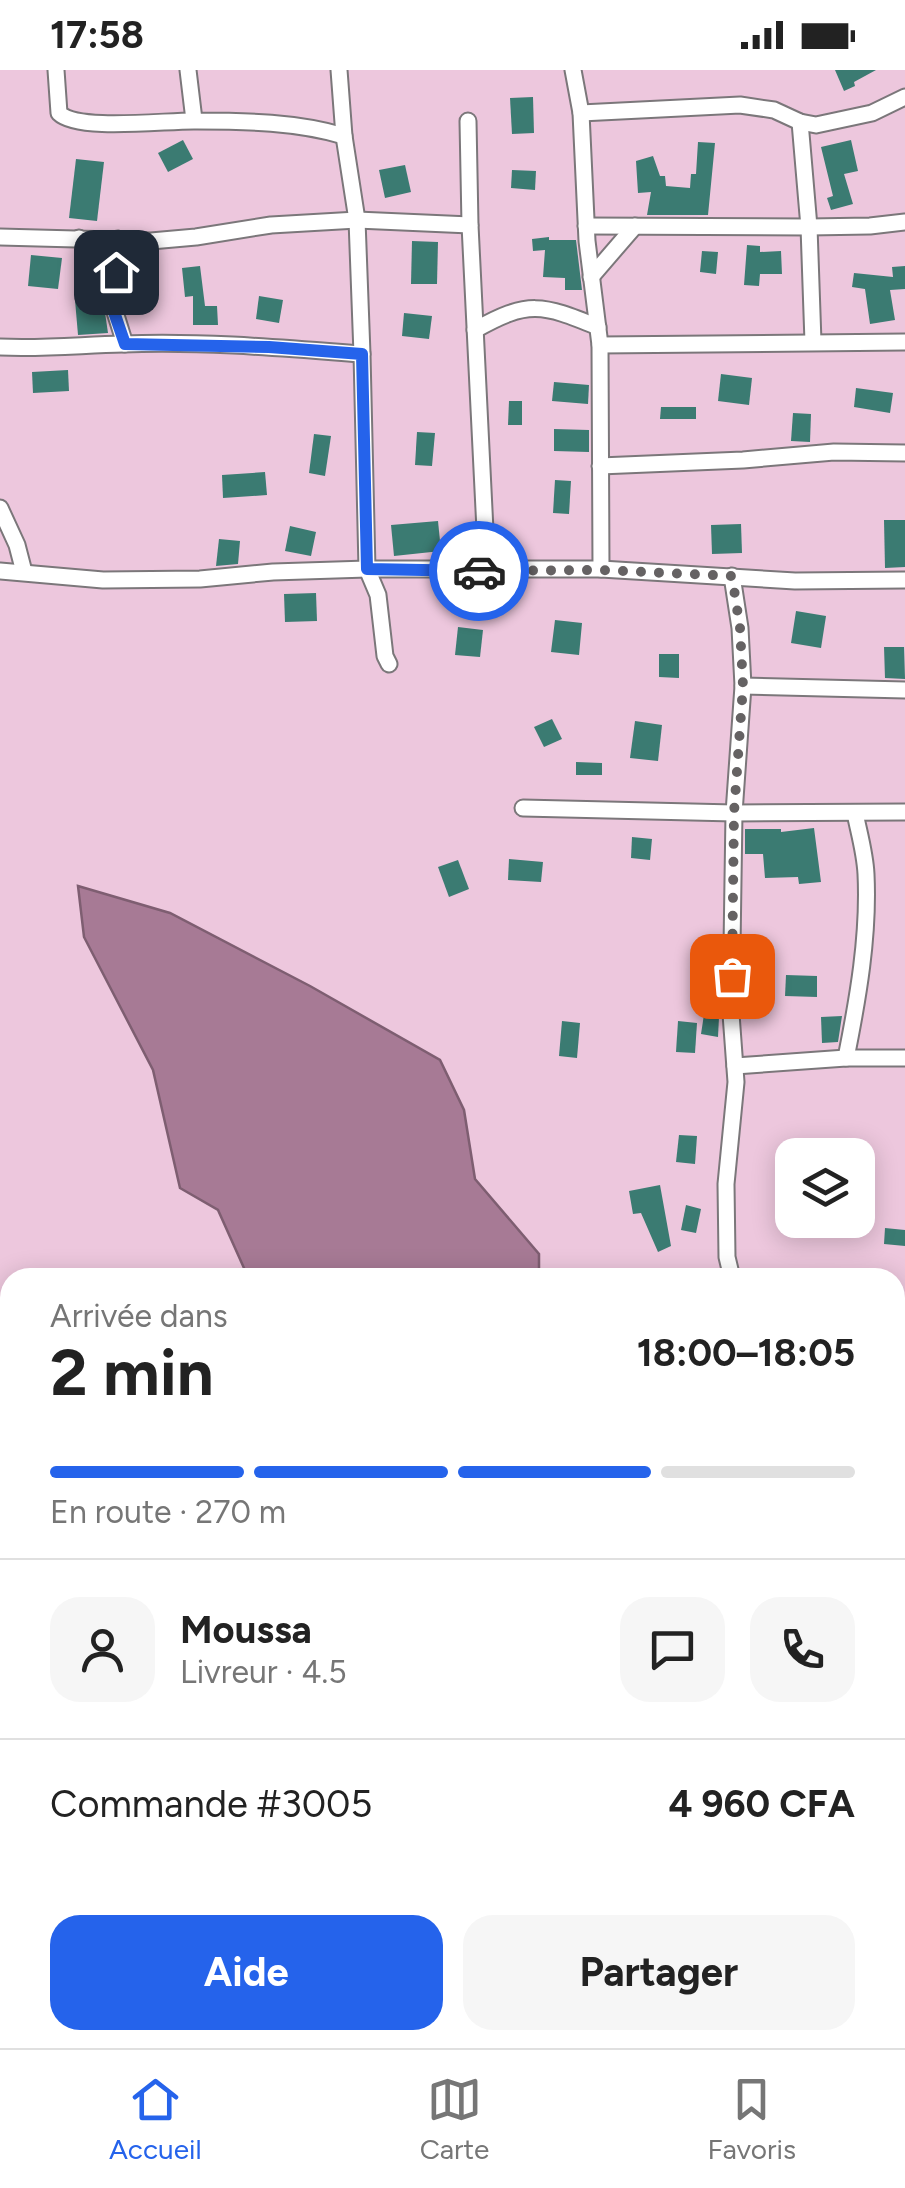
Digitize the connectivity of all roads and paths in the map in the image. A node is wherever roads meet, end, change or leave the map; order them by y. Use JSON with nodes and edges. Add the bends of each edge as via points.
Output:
{"nodes":[{"id":1,"x":56,"y":70,"type":"edge"},
{"id":2,"x":188,"y":70,"type":"edge"},
{"id":3,"x":339,"y":70,"type":"edge"},
{"id":4,"x":573,"y":70,"type":"edge"},
{"id":5,"x":905,"y":97,"type":"edge"},
{"id":6,"x":581,"y":113,"type":"junction"},
{"id":7,"x":194,"y":120,"type":"junction"},
{"id":8,"x":468,"y":121,"type":"dead end"},
{"id":9,"x":800,"y":122,"type":"junction"},
{"id":10,"x":344,"y":136,"type":"junction"},
{"id":11,"x":356,"y":220,"type":"junction"},
{"id":12,"x":905,"y":222,"type":"edge"},
{"id":13,"x":470,"y":225,"type":"junction"},
{"id":14,"x":586,"y":226,"type":"junction"},
{"id":15,"x":636,"y":226,"type":"junction"},
{"id":16,"x":809,"y":228,"type":"junction"},
{"id":17,"x":0,"y":237,"type":"edge"},
{"id":18,"x":79,"y":238,"type":"junction"},
{"id":19,"x":118,"y":239,"type":"junction"},
{"id":20,"x":116,"y":272,"type":"junction"},
{"id":21,"x":591,"y":277,"type":"junction"},
{"id":22,"x":598,"y":327,"type":"junction"},
{"id":23,"x":475,"y":330,"type":"junction"},
{"id":24,"x":813,"y":342,"type":"junction"},
{"id":25,"x":905,"y":342,"type":"edge"},
{"id":26,"x":125,"y":344,"type":"junction"},
{"id":27,"x":600,"y":345,"type":"junction"},
{"id":28,"x":0,"y":347,"type":"edge"},
{"id":29,"x":362,"y":354,"type":"junction"},
{"id":30,"x":905,"y":454,"type":"edge"},
{"id":31,"x":600,"y":466,"type":"junction"},
{"id":32,"x":0,"y":508,"type":"edge"},
{"id":33,"x":367,"y":569,"type":"junction"},
{"id":34,"x":0,"y":570,"type":"edge"},
{"id":35,"x":601,"y":570,"type":"junction"},
{"id":36,"x":487,"y":571,"type":"junction"},
{"id":37,"x":24,"y":572,"type":"junction"},
{"id":38,"x":732,"y":576,"type":"junction"},
{"id":39,"x":905,"y":580,"type":"edge"},
{"id":40,"x":389,"y":664,"type":"dead end"},
{"id":41,"x":743,"y":686,"type":"junction"},
{"id":42,"x":905,"y":690,"type":"edge"},
{"id":43,"x":522,"y":808,"type":"dead end"},
{"id":44,"x":855,"y":812,"type":"junction"},
{"id":45,"x":905,"y":812,"type":"edge"},
{"id":46,"x":734,"y":813,"type":"junction"},
{"id":47,"x":846,"y":1058,"type":"junction"},
{"id":48,"x":905,"y":1058,"type":"edge"},
{"id":49,"x":736,"y":1066,"type":"junction"},
{"id":50,"x":730,"y":1268,"type":"edge"}],
"edges":[{"from":1,"to":7,"type":"street","via":[[59,113],[67,120]]},
{"from":2,"to":7,"type":"street"},
{"from":3,"to":10,"type":"street"},
{"from":4,"to":6,"type":"street"},
{"from":5,"to":9,"type":"street","via":[[844,120]]},
{"from":6,"to":9,"type":"street","via":[[740,105]]},
{"from":6,"to":14,"type":"street"},
{"from":7,"to":10,"type":"street"},
{"from":8,"to":13,"type":"street"},
{"from":9,"to":16,"type":"street"},
{"from":10,"to":11,"type":"street"},
{"from":11,"to":13,"type":"street"},
{"from":11,"to":19,"type":"street"},
{"from":11,"to":29,"type":"street"},
{"from":12,"to":16,"type":"street"},
{"from":13,"to":23,"type":"street"},
{"from":14,"to":15,"type":"street"},
{"from":14,"to":21,"type":"street"},
{"from":15,"to":16,"type":"street"},
{"from":15,"to":21,"type":"street"},
{"from":16,"to":24,"type":"street"},
{"from":17,"to":18,"type":"street"},
{"from":18,"to":19,"type":"street"},
{"from":18,"to":20,"type":"street"},
{"from":19,"to":20,"type":"street"},
{"from":20,"to":26,"type":"street","via":[[114,312]]},
{"from":21,"to":22,"type":"street"},
{"from":22,"to":23,"type":"street","via":[[527,308]]},
{"from":22,"to":27,"type":"street"},
{"from":23,"to":36,"type":"street"},
{"from":24,"to":25,"type":"street"},
{"from":24,"to":27,"type":"street"},
{"from":26,"to":28,"type":"street"},
{"from":26,"to":29,"type":"street"},
{"from":27,"to":31,"type":"street"},
{"from":29,"to":33,"type":"street"},
{"from":30,"to":31,"type":"street"},
{"from":31,"to":35,"type":"street"},
{"from":32,"to":37,"type":"street"},
{"from":33,"to":36,"type":"street"},
{"from":33,"to":37,"type":"street","via":[[103,580]]},
{"from":33,"to":40,"type":"street"},
{"from":34,"to":37,"type":"street"},
{"from":35,"to":36,"type":"street"},
{"from":35,"to":38,"type":"street"},
{"from":38,"to":39,"type":"street"},
{"from":38,"to":41,"type":"street"},
{"from":41,"to":42,"type":"street"},
{"from":41,"to":46,"type":"street"},
{"from":43,"to":46,"type":"street"},
{"from":44,"to":45,"type":"street"},
{"from":44,"to":46,"type":"street"},
{"from":44,"to":47,"type":"street","via":[[866,870],[866,923]]},
{"from":46,"to":49,"type":"street"},
{"from":47,"to":48,"type":"street"},
{"from":47,"to":49,"type":"street"},
{"from":49,"to":50,"type":"street","via":[[726,1184]]}]}
